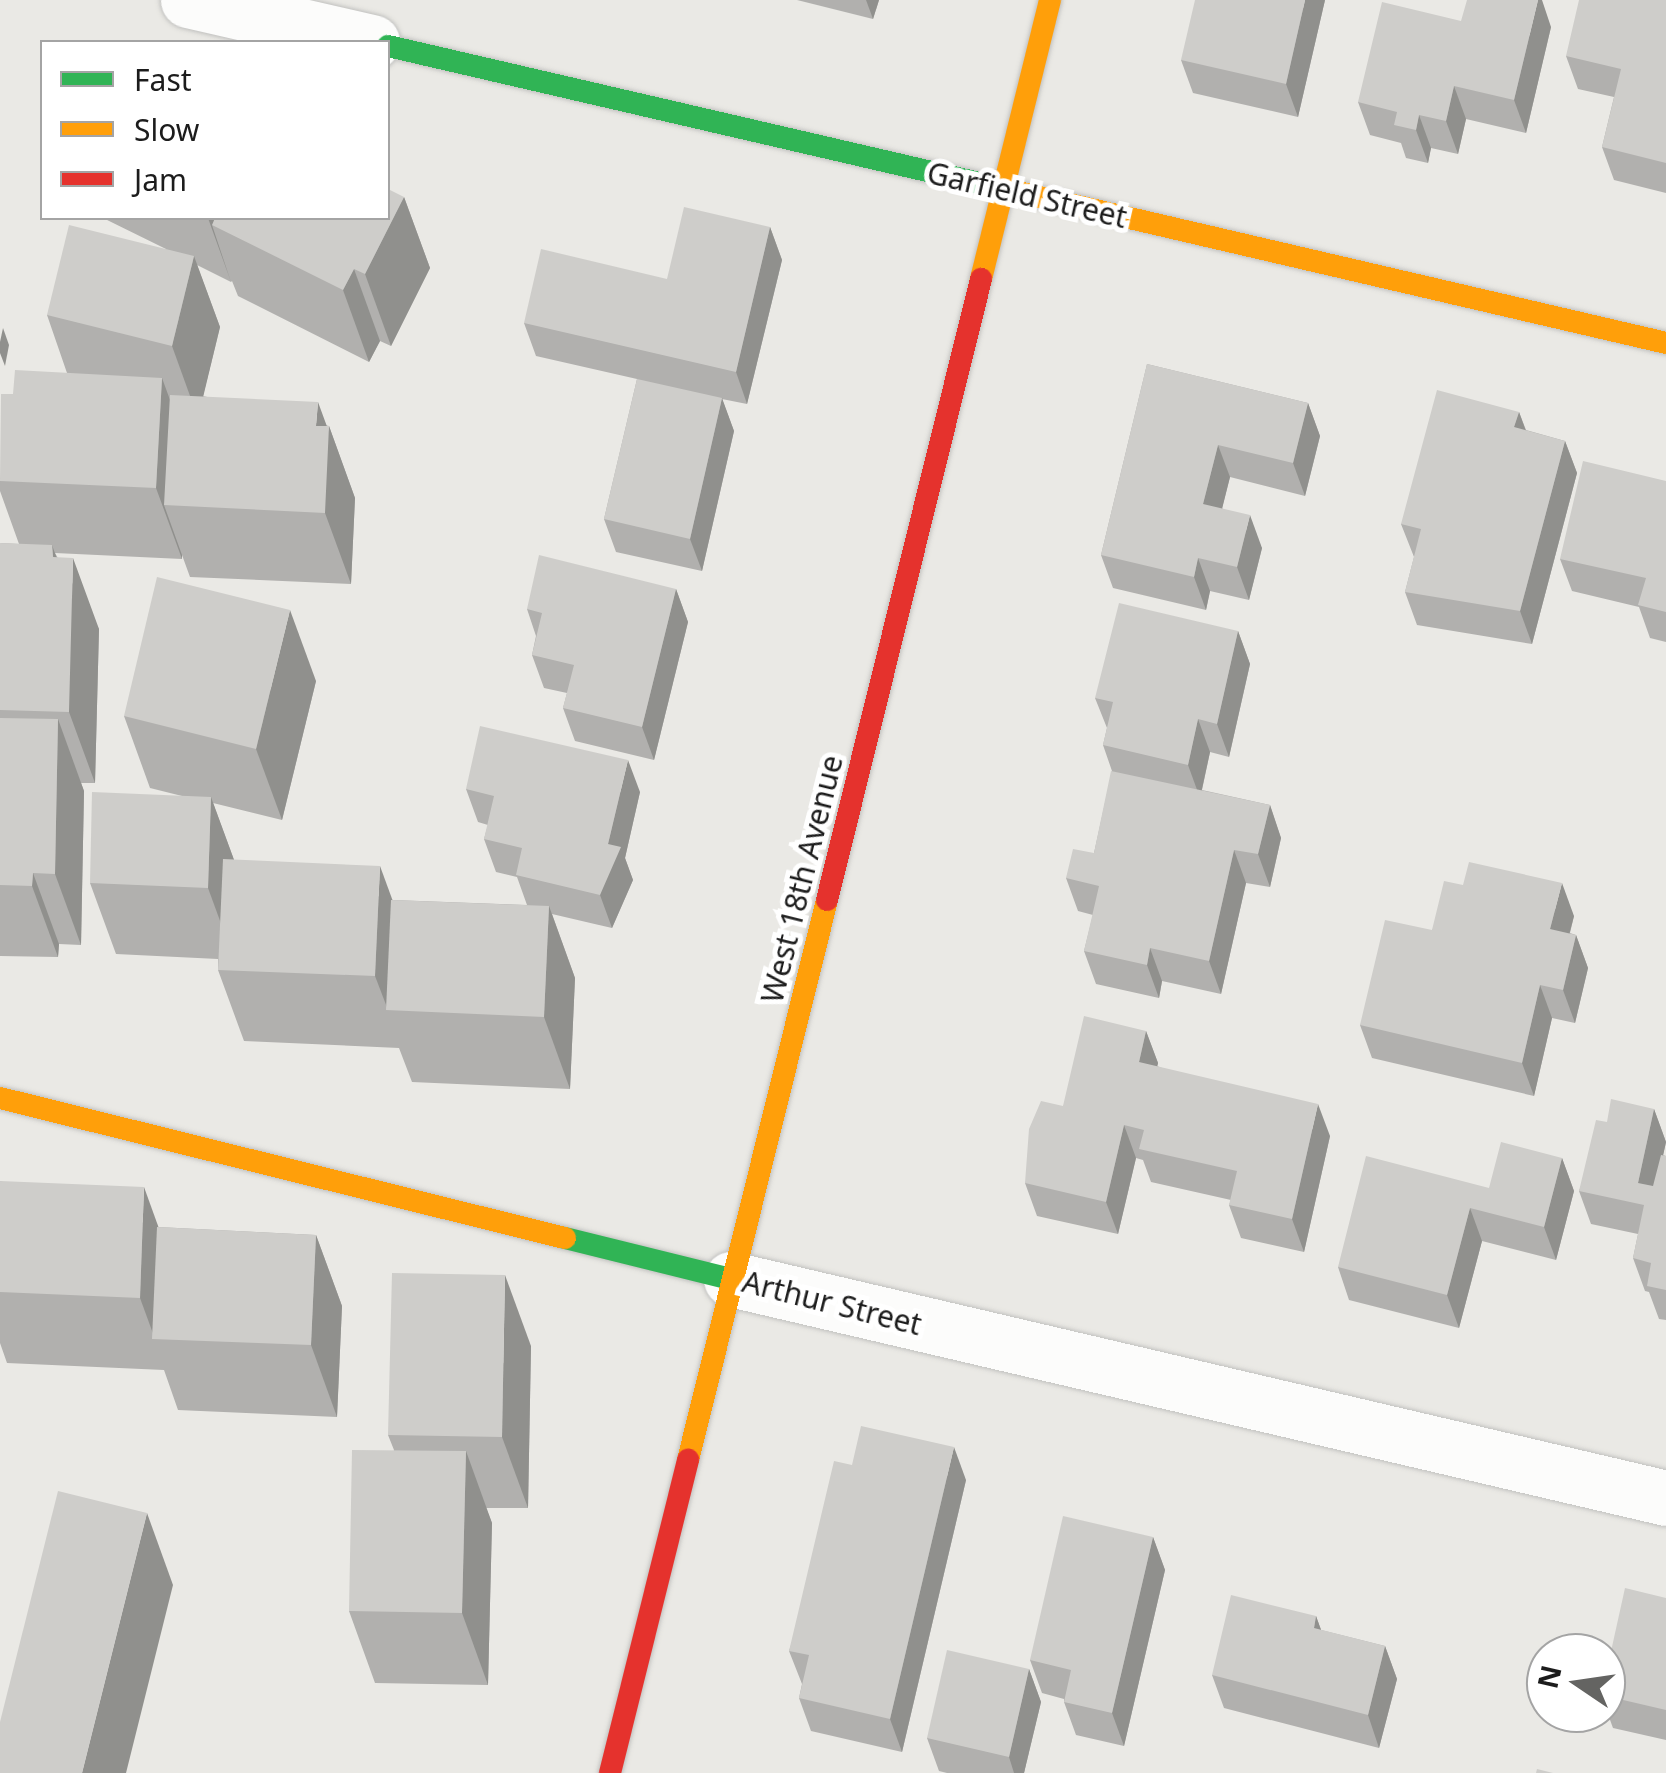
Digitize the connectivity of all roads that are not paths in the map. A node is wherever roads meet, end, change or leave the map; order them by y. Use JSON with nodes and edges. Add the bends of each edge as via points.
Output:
{"nodes":[{"id":1,"x":188,"y":0,"type":"edge"},
{"id":2,"x":1050,"y":0,"type":"edge"},
{"id":3,"x":363,"y":40,"type":"edge"},
{"id":4,"x":390,"y":46,"type":"edge"},
{"id":5,"x":1004,"y":189,"type":"junction"},
{"id":6,"x":1666,"y":343,"type":"edge"},
{"id":7,"x":0,"y":1098,"type":"edge"},
{"id":8,"x":731,"y":1279,"type":"junction"},
{"id":9,"x":1666,"y":1498,"type":"edge"},
{"id":10,"x":610,"y":1773,"type":"edge"}],
"edges":[{"from":1,"to":3,"type":"street"},
{"from":2,"to":5,"type":"street","name":"West 18th Avenue"},
{"from":4,"to":5,"type":"street","name":"Garfield Street"},
{"from":5,"to":6,"type":"street","name":"Garfield Street"},
{"from":5,"to":8,"type":"street","name":"West 18th Avenue"},
{"from":7,"to":8,"type":"street","name":"Arthur Street"},
{"from":8,"to":9,"type":"street","name":"Arthur Street"},
{"from":8,"to":10,"type":"street","name":"West 18th Avenue"}]}
